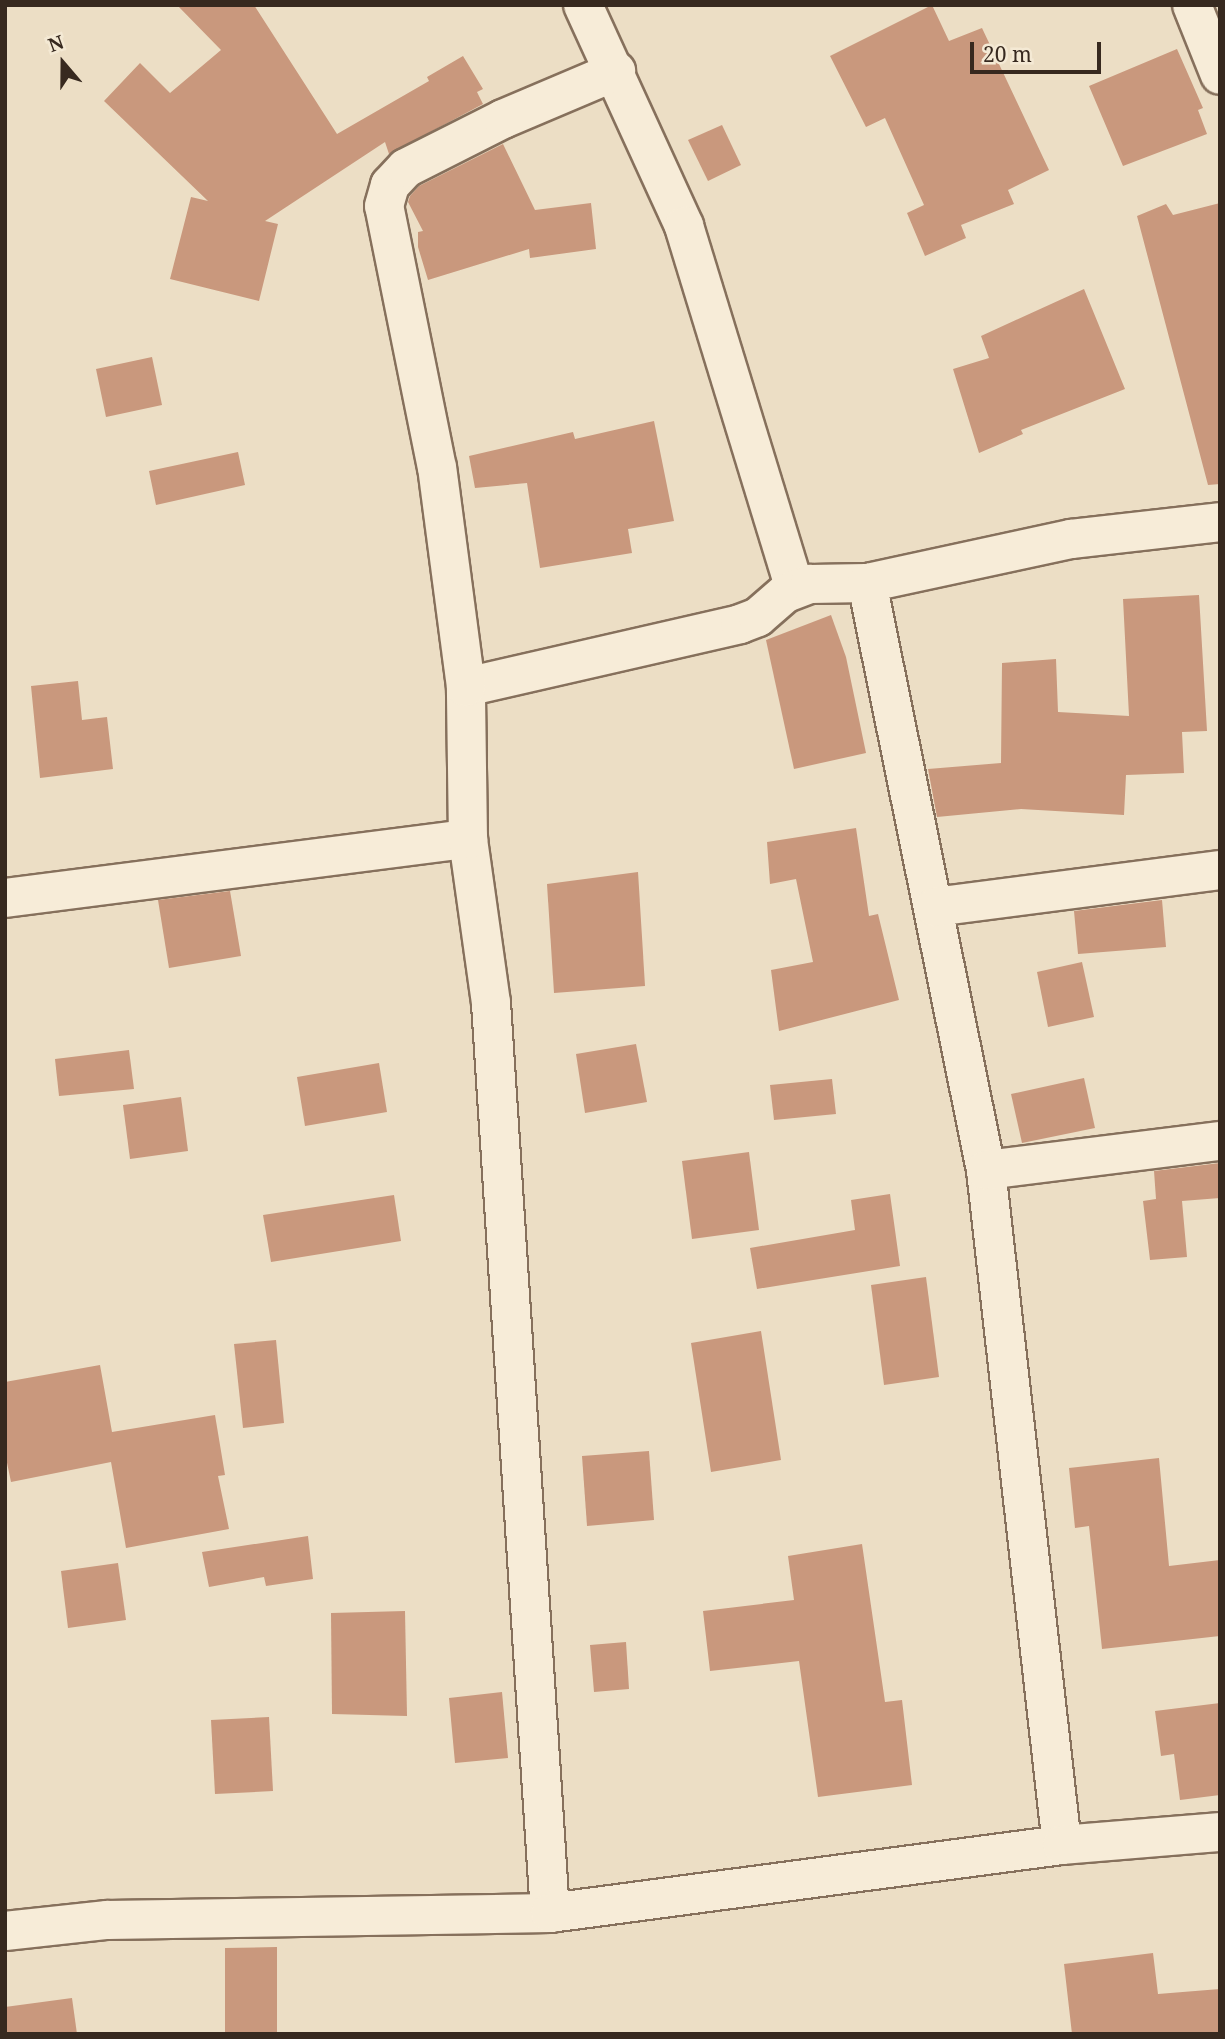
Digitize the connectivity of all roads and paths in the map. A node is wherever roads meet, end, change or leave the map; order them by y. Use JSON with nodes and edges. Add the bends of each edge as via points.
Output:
{"nodes":[{"id":1,"x":583,"y":5,"type":"edge"},
{"id":2,"x":1192,"y":5,"type":"edge"},
{"id":3,"x":1219,"y":70,"type":"edge"},
{"id":4,"x":616,"y":71,"type":"junction"},
{"id":5,"x":1220,"y":522,"type":"edge"},
{"id":6,"x":867,"y":583,"type":"junction"},
{"id":7,"x":795,"y":588,"type":"junction"},
{"id":8,"x":466,"y":687,"type":"junction"},
{"id":9,"x":468,"y":839,"type":"junction"},
{"id":10,"x":1220,"y":870,"type":"edge"},
{"id":11,"x":5,"y":898,"type":"edge"},
{"id":12,"x":935,"y":906,"type":"junction"},
{"id":13,"x":1220,"y":1140,"type":"edge"},
{"id":14,"x":986,"y":1170,"type":"junction"},
{"id":15,"x":1220,"y":1832,"type":"edge"},
{"id":16,"x":1062,"y":1845,"type":"junction"},
{"id":17,"x":550,"y":1913,"type":"junction"},
{"id":18,"x":5,"y":1931,"type":"edge"}],
"edges":[{"from":1,"to":4,"type":"street"},
{"from":2,"to":3,"type":"street"},
{"from":4,"to":7,"type":"street","via":[[684,226]]},
{"from":4,"to":8,"type":"street","via":[[503,119],[406,168],[386,196],[385,229],[437,468]]},
{"from":5,"to":6,"type":"street","via":[[1071,539]]},
{"from":6,"to":7,"type":"street","via":[[826,580]]},
{"from":6,"to":12,"type":"street"},
{"from":7,"to":8,"type":"street","via":[[758,617],[740,624]]},
{"from":8,"to":9,"type":"street"},
{"from":9,"to":11,"type":"street"},
{"from":9,"to":17,"type":"street","via":[[491,1003]]},
{"from":10,"to":12,"type":"street"},
{"from":12,"to":14,"type":"street"},
{"from":13,"to":14,"type":"street"},
{"from":14,"to":16,"type":"street"},
{"from":15,"to":16,"type":"street"},
{"from":16,"to":17,"type":"street"},
{"from":17,"to":18,"type":"street","via":[[107,1920]]}]}
